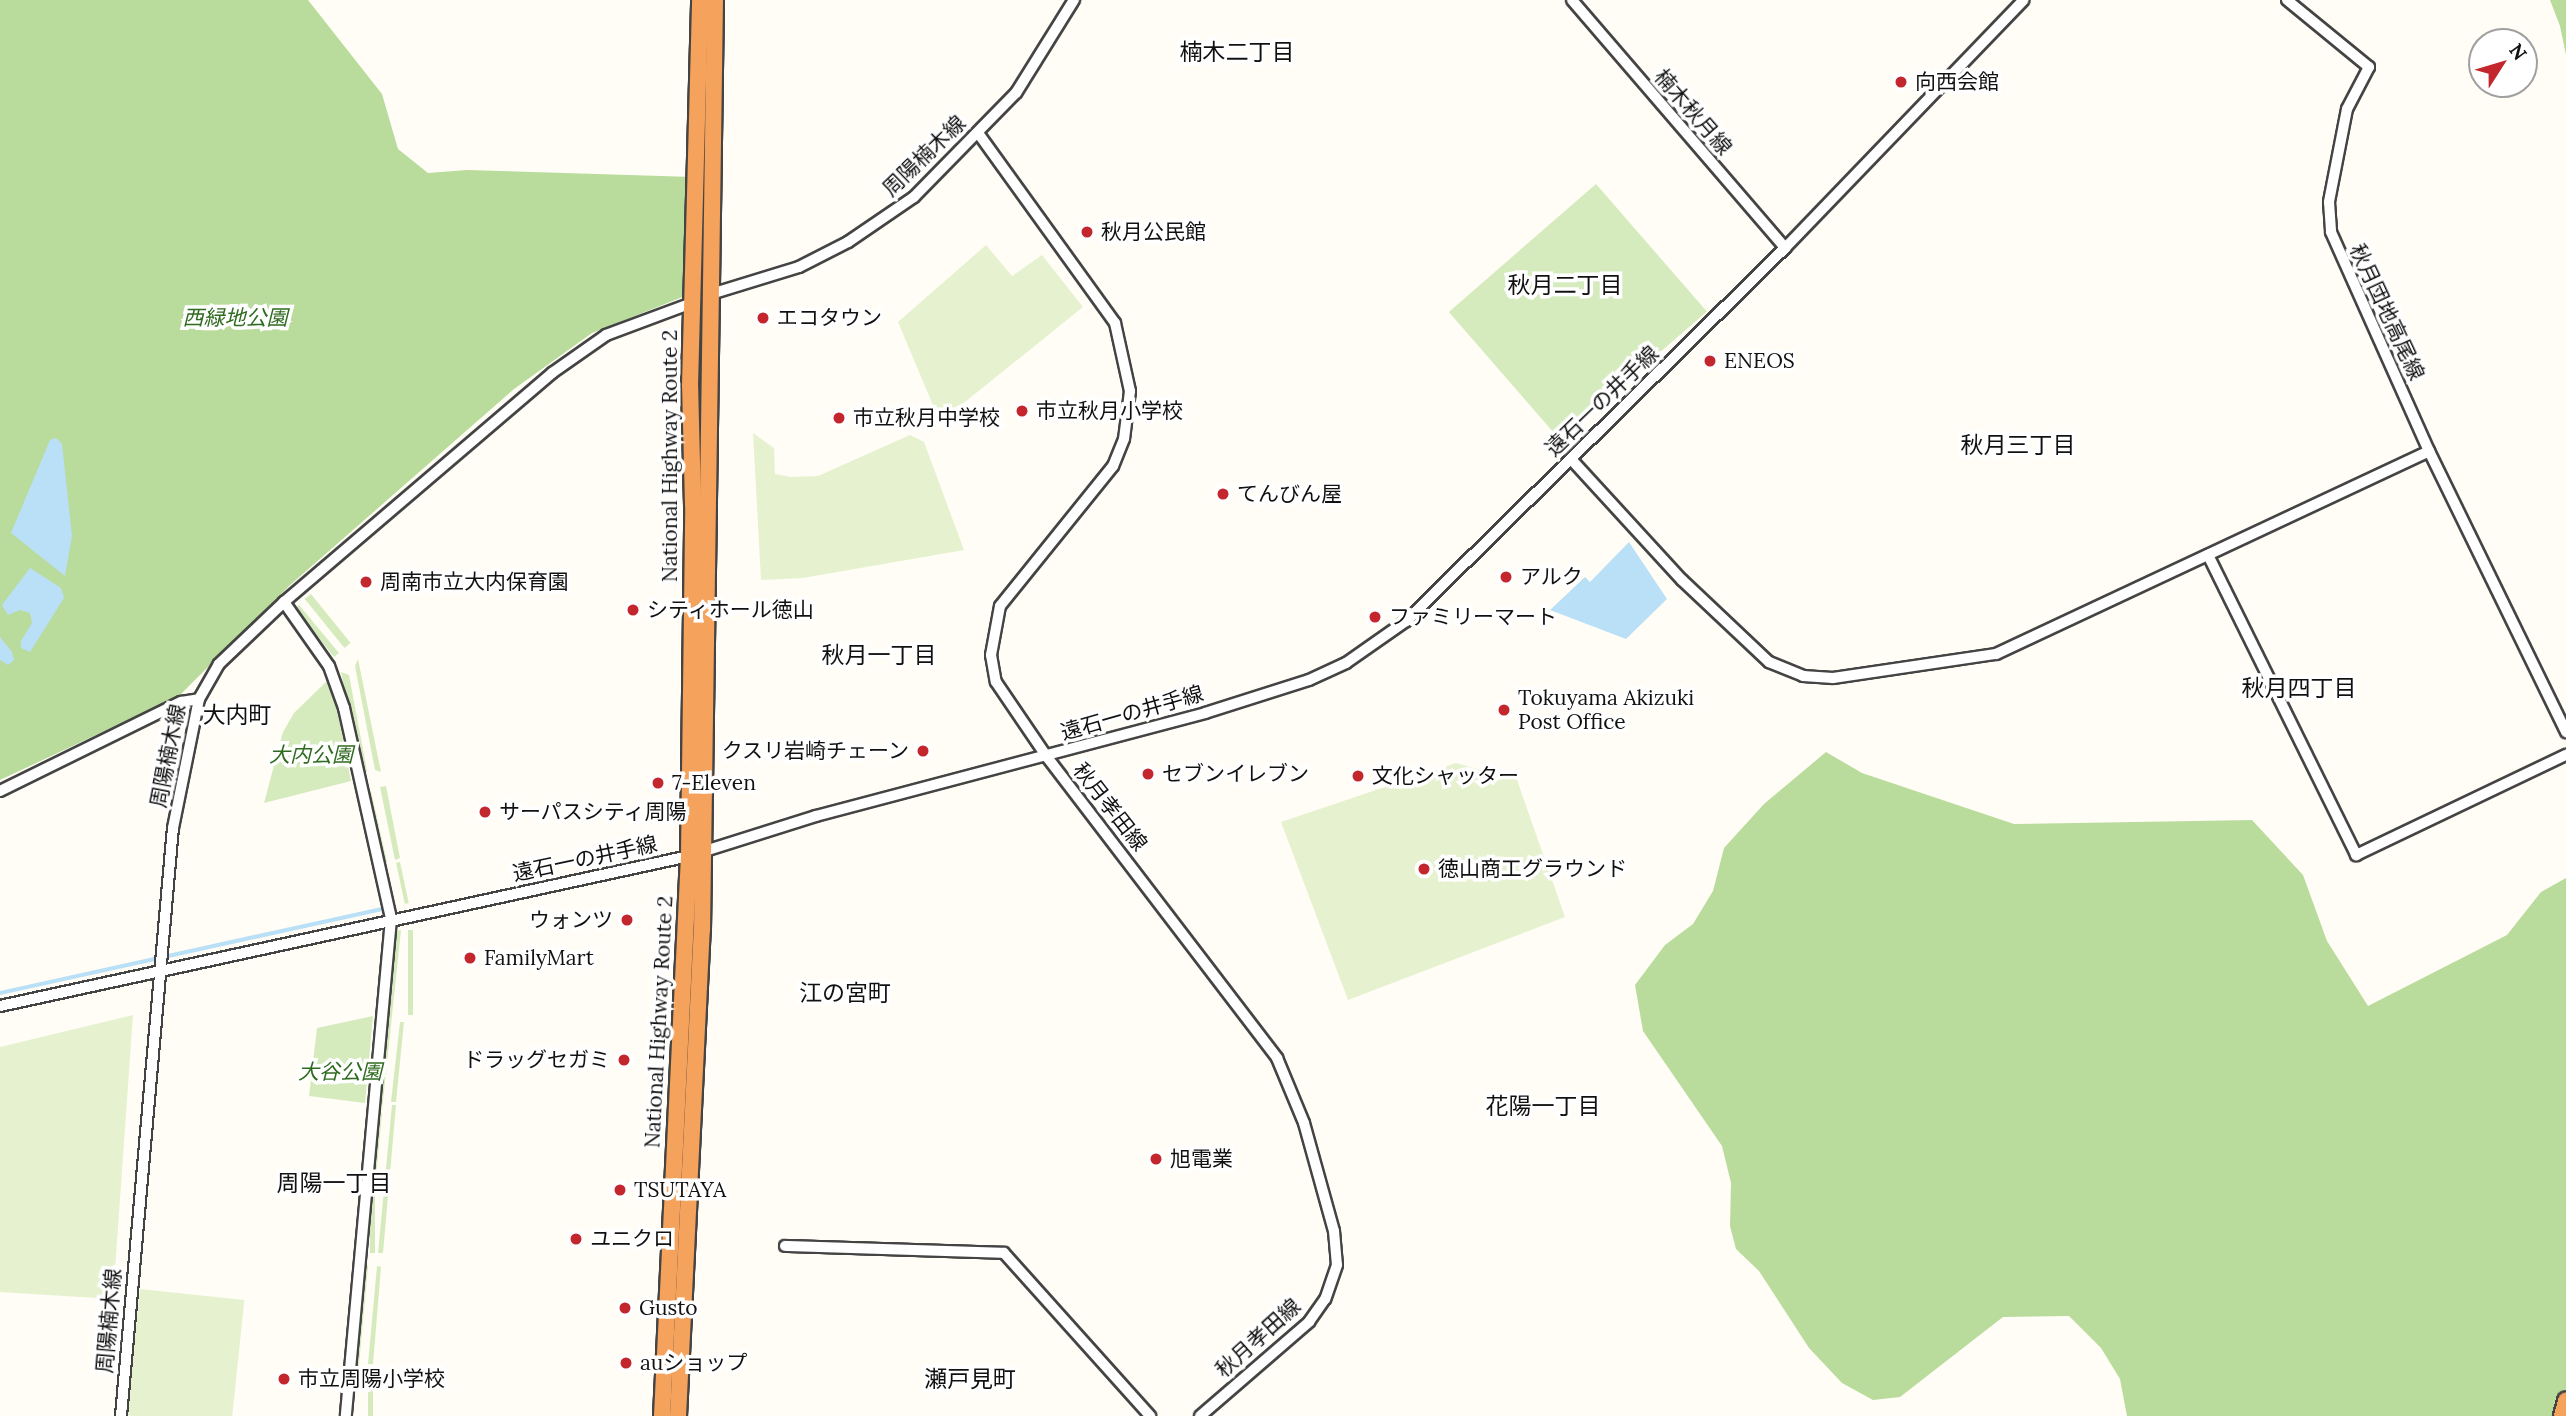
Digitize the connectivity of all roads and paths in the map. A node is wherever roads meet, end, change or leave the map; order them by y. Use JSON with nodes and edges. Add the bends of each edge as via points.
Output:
{"nodes":[{"id":1,"x":700,"y":0,"type":"edge"},
{"id":2,"x":715,"y":0,"type":"edge"},
{"id":3,"x":1074,"y":0,"type":"edge"},
{"id":4,"x":1572,"y":0,"type":"edge"},
{"id":5,"x":2024,"y":0,"type":"edge"},
{"id":6,"x":2287,"y":0,"type":"edge"},
{"id":7,"x":978,"y":133,"type":"junction"},
{"id":8,"x":1785,"y":248,"type":"junction"},
{"id":9,"x":711,"y":294,"type":"junction"},
{"id":10,"x":692,"y":303,"type":"junction"},
{"id":11,"x":2429,"y":451,"type":"junction"},
{"id":12,"x":1571,"y":459,"type":"junction"},
{"id":13,"x":2208,"y":555,"type":"junction"},
{"id":14,"x":285,"y":602,"type":"junction"},
{"id":15,"x":199,"y":699,"type":"junction"},
{"id":16,"x":2566,"y":732,"type":"edge"},
{"id":17,"x":2566,"y":755,"type":"edge"},
{"id":18,"x":1046,"y":757,"type":"junction"},
{"id":19,"x":0,"y":791,"type":"edge"},
{"id":20,"x":696,"y":853,"type":"junction"},
{"id":21,"x":391,"y":919,"type":"junction"},
{"id":22,"x":163,"y":966,"type":"junction"},
{"id":23,"x":0,"y":1006,"type":"edge"},
{"id":24,"x":785,"y":1246,"type":"dead end"},
{"id":25,"x":2566,"y":1401,"type":"edge"},
{"id":26,"x":121,"y":1416,"type":"edge"},
{"id":27,"x":346,"y":1416,"type":"edge"},
{"id":28,"x":662,"y":1416,"type":"edge"},
{"id":29,"x":678,"y":1416,"type":"edge"},
{"id":30,"x":1150,"y":1416,"type":"edge"},
{"id":31,"x":1200,"y":1416,"type":"edge"},
{"id":32,"x":2562,"y":1416,"type":"edge"}],
"edges":[{"from":1,"to":10,"type":"highway","name":"National Highway Route 2"},
{"from":2,"to":9,"type":"highway","name":"National Highway Route 2"},
{"from":3,"to":7,"type":"street","name":"周陽楠木線","via":[[1016,93]]},
{"from":4,"to":8,"type":"street","name":"楠木秋月線"},
{"from":5,"to":8,"type":"street","name":"遠石一の井手線"},
{"from":6,"to":11,"type":"street","name":"秋月団地高尾線","via":[[2368,67],[2347,109],[2329,202],[2330,232]]},
{"from":7,"to":9,"type":"street","name":"周陽楠木線","via":[[914,197],[848,242],[789,271]]},
{"from":7,"to":18,"type":"street","name":"秋月孝田線","via":[[1087,279],[1115,323],[1127,362],[1127,421],[1113,466],[1012,586],[994,626],[990,655],[996,682]]},
{"from":8,"to":12,"type":"street","name":"遠石一の井手線"},
{"from":9,"to":20,"type":"highway","name":"National Highway Route 2"},
{"from":10,"to":14,"type":"street","name":"周陽楠木線","via":[[606,335],[552,373]]},
{"from":10,"to":20,"type":"highway","name":"National Highway Route 2"},
{"from":11,"to":13,"type":"street"},
{"from":11,"to":16,"type":"street","name":"秋月団地高尾線"},
{"from":12,"to":13,"type":"street","via":[[1742,638],[1769,662],[1803,676],[1833,678],[1996,654]]},
{"from":12,"to":18,"type":"street","name":"遠石一の井手線","via":[[1406,621],[1359,655],[1296,684]]},
{"from":13,"to":17,"type":"street","via":[[2356,855]]},
{"from":14,"to":15,"type":"street","name":"周陽楠木線","via":[[219,664]]},
{"from":14,"to":21,"type":"street","via":[[330,666]]},
{"from":15,"to":19,"type":"street","via":[[181,702]]},
{"from":15,"to":22,"type":"street","name":"周陽楠木線","via":[[173,828]]},
{"from":18,"to":20,"type":"street","name":"遠石一の井手線","via":[[816,816]]},
{"from":18,"to":31,"type":"street","name":"秋月孝田線","via":[[1277,1058],[1304,1122],[1334,1231],[1337,1265],[1315,1314]]},
{"from":20,"to":21,"type":"street","name":"遠石一の井手線"},
{"from":20,"to":28,"type":"highway","name":"National Highway Route 2"},
{"from":20,"to":29,"type":"highway","name":"National Highway Route 2"},
{"from":21,"to":22,"type":"street","name":"遠石一の井手線"},
{"from":21,"to":27,"type":"street"},
{"from":22,"to":23,"type":"street","name":"遠石一の井手線"},
{"from":22,"to":26,"type":"street","name":"周陽楠木線"},
{"from":24,"to":30,"type":"street","via":[[1004,1254]]},
{"from":25,"to":32,"type":"highway"}]}
